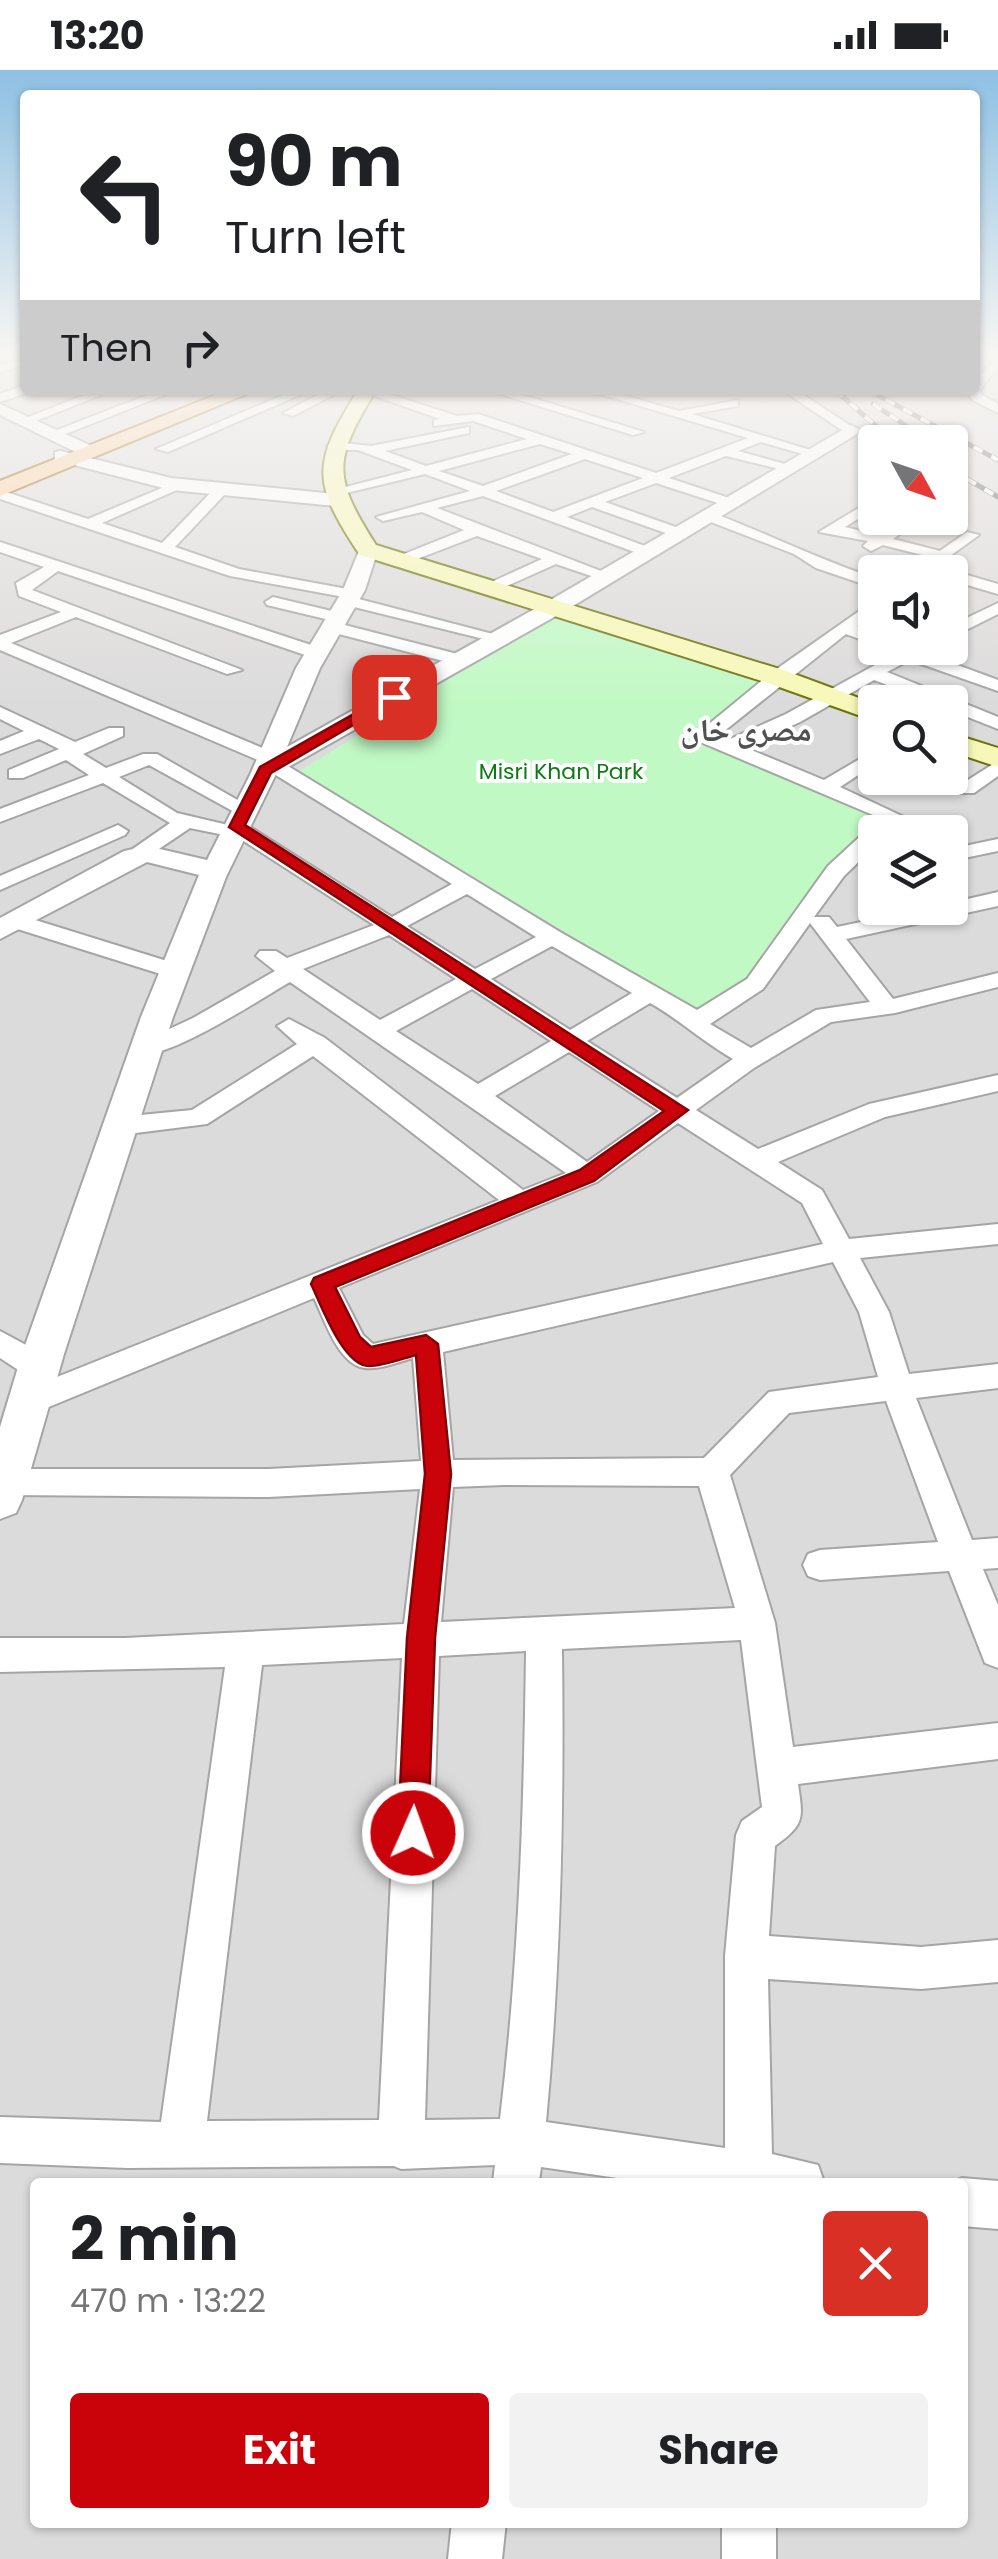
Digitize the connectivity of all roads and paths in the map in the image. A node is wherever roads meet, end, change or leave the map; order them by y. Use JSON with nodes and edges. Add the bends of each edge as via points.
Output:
{"nodes":[{"id":1,"x":40,"y":472,"type":"edge"},
{"id":2,"x":137,"y":472,"type":"edge"},
{"id":3,"x":331,"y":472,"type":"edge"},
{"id":4,"x":420,"y":472,"type":"edge"},
{"id":5,"x":427,"y":472,"type":"edge"},
{"id":6,"x":532,"y":472,"type":"edge"},
{"id":7,"x":639,"y":472,"type":"edge"},
{"id":8,"x":676,"y":472,"type":"edge"},
{"id":9,"x":781,"y":472,"type":"edge"},
{"id":10,"x":659,"y":479,"type":"junction"},
{"id":11,"x":374,"y":484,"type":"junction"},
{"id":12,"x":181,"y":485,"type":"junction"},
{"id":13,"x":222,"y":489,"type":"junction"},
{"id":14,"x":482,"y":491,"type":"junction"},
{"id":15,"x":0,"y":492,"type":"edge"},
{"id":16,"x":392,"y":492,"type":"dead end"},
{"id":17,"x":335,"y":497,"type":"junction"},
{"id":18,"x":593,"y":503,"type":"junction"},
{"id":19,"x":730,"y":503,"type":"junction"},
{"id":20,"x":419,"y":504,"type":"junction"},
{"id":21,"x":858,"y":513,"type":"edge"},
{"id":22,"x":708,"y":516,"type":"junction"},
{"id":23,"x":384,"y":517,"type":"dead end"},
{"id":24,"x":554,"y":517,"type":"junction"},
{"id":25,"x":87,"y":524,"type":"junction"},
{"id":26,"x":833,"y":528,"type":"junction"},
{"id":27,"x":476,"y":531,"type":"junction"},
{"id":28,"x":679,"y":533,"type":"junction"},
{"id":29,"x":888,"y":535,"type":"edge"},
{"id":30,"x":972,"y":535,"type":"dead end"},
{"id":31,"x":880,"y":540,"type":"junction"},
{"id":32,"x":0,"y":548,"type":"edge"},
{"id":33,"x":164,"y":550,"type":"junction"},
{"id":34,"x":368,"y":550,"type":"junction"},
{"id":35,"x":799,"y":551,"type":"junction"},
{"id":36,"x":648,"y":552,"type":"junction"},
{"id":37,"x":24,"y":554,"type":"junction"},
{"id":38,"x":909,"y":555,"type":"edge"},
{"id":39,"x":951,"y":555,"type":"edge"},
{"id":40,"x":555,"y":558,"type":"junction"},
{"id":41,"x":399,"y":561,"type":"junction"},
{"id":42,"x":58,"y":565,"type":"junction"},
{"id":43,"x":0,"y":568,"type":"edge"},
{"id":44,"x":834,"y":570,"type":"junction"},
{"id":45,"x":606,"y":576,"type":"junction"},
{"id":46,"x":858,"y":578,"type":"edge"},
{"id":47,"x":968,"y":579,"type":"edge"},
{"id":48,"x":490,"y":588,"type":"junction"},
{"id":49,"x":998,"y":589,"type":"edge"},
{"id":50,"x":273,"y":602,"type":"dead end"},
{"id":51,"x":555,"y":607,"type":"junction"},
{"id":52,"x":998,"y":608,"type":"edge"},
{"id":53,"x":75,"y":612,"type":"junction"},
{"id":54,"x":338,"y":618,"type":"junction"},
{"id":55,"x":858,"y":618,"type":"edge"},
{"id":56,"x":968,"y":620,"type":"edge"},
{"id":57,"x":972,"y":622,"type":"junction"},
{"id":58,"x":968,"y":624,"type":"edge"},
{"id":59,"x":844,"y":628,"type":"junction"},
{"id":60,"x":858,"y":633,"type":"edge"},
{"id":61,"x":998,"y":634,"type":"edge"},
{"id":62,"x":500,"y":638,"type":"junction"},
{"id":63,"x":0,"y":643,"type":"edge"},
{"id":64,"x":460,"y":660,"type":"junction"},
{"id":65,"x":884,"y":665,"type":"edge"},
{"id":66,"x":945,"y":665,"type":"edge"},
{"id":67,"x":998,"y":666,"type":"edge"},
{"id":68,"x":233,"y":670,"type":"dead end"},
{"id":69,"x":873,"y":673,"type":"junction"},
{"id":70,"x":778,"y":678,"type":"junction"},
{"id":71,"x":975,"y":678,"type":"junction"},
{"id":72,"x":903,"y":685,"type":"edge"},
{"id":73,"x":998,"y":686,"type":"edge"},
{"id":74,"x":830,"y":697,"type":"junction"},
{"id":75,"x":858,"y":707,"type":"edge"},
{"id":76,"x":968,"y":711,"type":"edge"},
{"id":77,"x":0,"y":712,"type":"edge"},
{"id":78,"x":998,"y":724,"type":"edge"},
{"id":79,"x":39,"y":732,"type":"junction"},
{"id":80,"x":116,"y":732,"type":"dead end"},
{"id":81,"x":968,"y":737,"type":"edge"},
{"id":82,"x":728,"y":747,"type":"junction"},
{"id":83,"x":0,"y":748,"type":"edge"},
{"id":84,"x":968,"y":748,"type":"edge"},
{"id":85,"x":73,"y":752,"type":"junction"},
{"id":86,"x":998,"y":758,"type":"edge"},
{"id":87,"x":269,"y":765,"type":"junction"},
{"id":88,"x":858,"y":767,"type":"edge"},
{"id":89,"x":998,"y":767,"type":"edge"},
{"id":90,"x":16,"y":774,"type":"dead end"},
{"id":91,"x":104,"y":776,"type":"junction"},
{"id":92,"x":827,"y":787,"type":"junction"},
{"id":93,"x":968,"y":788,"type":"edge"},
{"id":94,"x":892,"y":815,"type":"edge"},
{"id":95,"x":0,"y":816,"type":"edge"},
{"id":96,"x":184,"y":823,"type":"junction"},
{"id":97,"x":238,"y":823,"type":"junction"},
{"id":98,"x":118,"y":832,"type":"dead end"},
{"id":99,"x":96,"y":843,"type":"junction"},
{"id":100,"x":998,"y":845,"type":"edge"},
{"id":101,"x":968,"y":851,"type":"edge"},
{"id":102,"x":858,"y":852,"type":"edge"},
{"id":103,"x":130,"y":859,"type":"junction"},
{"id":104,"x":215,"y":870,"type":"junction"},
{"id":105,"x":858,"y":873,"type":"edge"},
{"id":106,"x":832,"y":878,"type":"junction"},
{"id":107,"x":0,"y":884,"type":"edge"},
{"id":108,"x":467,"y":885,"type":"junction"},
{"id":109,"x":998,"y":899,"type":"edge"},
{"id":110,"x":812,"y":909,"type":"junction"},
{"id":111,"x":10,"y":917,"type":"edge"},
{"id":112,"x":391,"y":926,"type":"junction"},
{"id":113,"x":832,"y":935,"type":"junction"},
{"id":114,"x":552,"y":937,"type":"junction"},
{"id":115,"x":282,"y":965,"type":"junction"},
{"id":116,"x":175,"y":970,"type":"junction"},
{"id":117,"x":474,"y":980,"type":"junction"},
{"id":118,"x":998,"y":980,"type":"edge"},
{"id":119,"x":650,"y":993,"type":"junction"},
{"id":120,"x":886,"y":1006,"type":"junction"},
{"id":121,"x":696,"y":1020,"type":"junction"},
{"id":122,"x":289,"y":1026,"type":"dead end"},
{"id":123,"x":379,"y":1030,"type":"junction"},
{"id":124,"x":570,"y":1041,"type":"junction"},
{"id":125,"x":316,"y":1043,"type":"junction"},
{"id":126,"x":146,"y":1049,"type":"junction"},
{"id":127,"x":751,"y":1059,"type":"junction"},
{"id":128,"x":998,"y":1083,"type":"edge"},
{"id":129,"x":477,"y":1096,"type":"junction"},
{"id":130,"x":678,"y":1110,"type":"junction"},
{"id":131,"x":120,"y":1126,"type":"junction"},
{"id":132,"x":756,"y":1161,"type":"junction"},
{"id":133,"x":587,"y":1176,"type":"junction"},
{"id":134,"x":520,"y":1202,"type":"junction"},
{"id":135,"x":998,"y":1234,"type":"edge"},
{"id":136,"x":840,"y":1250,"type":"junction"},
{"id":137,"x":322,"y":1284,"type":"junction"},
{"id":138,"x":0,"y":1343,"type":"edge"},
{"id":139,"x":426,"y":1344,"type":"junction"},
{"id":140,"x":39,"y":1367,"type":"junction"},
{"id":141,"x":998,"y":1376,"type":"edge"},
{"id":142,"x":897,"y":1384,"type":"junction"},
{"id":143,"x":28,"y":1402,"type":"junction"},
{"id":144,"x":712,"y":1472,"type":"junction"},
{"id":145,"x":438,"y":1474,"type":"junction"},
{"id":146,"x":3,"y":1490,"type":"edge"},
{"id":147,"x":998,"y":1553,"type":"edge"},
{"id":148,"x":961,"y":1556,"type":"junction"},
{"id":149,"x":820,"y":1565,"type":"dead end"},
{"id":150,"x":757,"y":1624,"type":"junction"},
{"id":151,"x":544,"y":1632,"type":"junction"},
{"id":152,"x":421,"y":1638,"type":"junction"},
{"id":153,"x":246,"y":1648,"type":"junction"},
{"id":154,"x":998,"y":1651,"type":"edge"},
{"id":155,"x":0,"y":1655,"type":"edge"},
{"id":156,"x":998,"y":1741,"type":"edge"},
{"id":157,"x":774,"y":1768,"type":"junction"},
{"id":158,"x":746,"y":1956,"type":"junction"},
{"id":159,"x":998,"y":1961,"type":"edge"},
{"id":160,"x":0,"y":2140,"type":"edge"},
{"id":161,"x":181,"y":2145,"type":"junction"},
{"id":162,"x":401,"y":2146,"type":"junction"},
{"id":163,"x":518,"y":2162,"type":"edge"},
{"id":164,"x":734,"y":2178,"type":"edge"},
{"id":165,"x":748,"y":2178,"type":"edge"},
{"id":166,"x":968,"y":2202,"type":"edge"},
{"id":167,"x":998,"y":2205,"type":"edge"},
{"id":168,"x":477,"y":2528,"type":"edge"},
{"id":169,"x":749,"y":2528,"type":"edge"},
{"id":170,"x":474,"y":2559,"type":"edge"},
{"id":171,"x":749,"y":2559,"type":"edge"}],
"edges":[{"from":1,"to":15,"type":"main road"},
{"from":2,"to":12,"type":"street"},
{"from":3,"to":17,"type":"main road"},
{"from":4,"to":11,"type":"street"},
{"from":5,"to":14,"type":"street"},
{"from":6,"to":14,"type":"street"},
{"from":7,"to":10,"type":"street"},
{"from":8,"to":10,"type":"street"},
{"from":9,"to":19,"type":"street"},
{"from":10,"to":18,"type":"street"},
{"from":10,"to":19,"type":"street"},
{"from":11,"to":16,"type":"street"},
{"from":11,"to":17,"type":"street"},
{"from":12,"to":13,"type":"street"},
{"from":12,"to":25,"type":"street"},
{"from":13,"to":17,"type":"street"},
{"from":13,"to":33,"type":"street"},
{"from":14,"to":20,"type":"street"},
{"from":14,"to":24,"type":"street"},
{"from":15,"to":25,"type":"street"},
{"from":17,"to":34,"type":"main road"},
{"from":18,"to":24,"type":"street"},
{"from":18,"to":28,"type":"street"},
{"from":19,"to":22,"type":"street"},
{"from":20,"to":23,"type":"street"},
{"from":20,"to":27,"type":"street"},
{"from":21,"to":26,"type":"street"},
{"from":22,"to":28,"type":"street"},
{"from":22,"to":35,"type":"street"},
{"from":24,"to":36,"type":"street"},
{"from":25,"to":33,"type":"street"},
{"from":26,"to":31,"type":"street"},
{"from":26,"to":35,"type":"street"},
{"from":27,"to":40,"type":"street"},
{"from":27,"to":41,"type":"street"},
{"from":28,"to":36,"type":"street"},
{"from":29,"to":31,"type":"street"},
{"from":30,"to":39,"type":"street"},
{"from":31,"to":38,"type":"street"},
{"from":31,"to":44,"type":"street"},
{"from":32,"to":37,"type":"street"},
{"from":33,"to":54,"type":"street"},
{"from":34,"to":41,"type":"main road"},
{"from":34,"to":54,"type":"street"},
{"from":35,"to":44,"type":"street"},
{"from":36,"to":45,"type":"street"},
{"from":37,"to":42,"type":"street"},
{"from":37,"to":43,"type":"street"},
{"from":40,"to":45,"type":"street"},
{"from":40,"to":48,"type":"street"},
{"from":41,"to":48,"type":"main road"},
{"from":42,"to":53,"type":"street","via":[[22,586],[18,596]]},
{"from":42,"to":54,"type":"street"},
{"from":44,"to":46,"type":"street"},
{"from":45,"to":51,"type":"street"},
{"from":47,"to":49,"type":"street"},
{"from":48,"to":51,"type":"main road"},
{"from":50,"to":54,"type":"street"},
{"from":51,"to":62,"type":"street"},
{"from":51,"to":70,"type":"main road"},
{"from":52,"to":57,"type":"street"},
{"from":53,"to":63,"type":"street"},
{"from":53,"to":68,"type":"street"},
{"from":54,"to":62,"type":"street"},
{"from":54,"to":64,"type":"street"},
{"from":54,"to":87,"type":"street"},
{"from":55,"to":59,"type":"street"},
{"from":56,"to":57,"type":"street"},
{"from":57,"to":58,"type":"street"},
{"from":57,"to":61,"type":"street"},
{"from":59,"to":60,"type":"street"},
{"from":59,"to":70,"type":"street"},
{"from":62,"to":64,"type":"street"},
{"from":63,"to":87,"type":"street"},
{"from":64,"to":87,"type":"street"},
{"from":65,"to":69,"type":"street"},
{"from":66,"to":71,"type":"street"},
{"from":67,"to":71,"type":"street"},
{"from":69,"to":72,"type":"street"},
{"from":69,"to":74,"type":"street"},
{"from":70,"to":74,"type":"main road"},
{"from":70,"to":82,"type":"street","via":[[705,737]]},
{"from":71,"to":73,"type":"street"},
{"from":74,"to":75,"type":"main road"},
{"from":74,"to":82,"type":"street"},
{"from":76,"to":78,"type":"street"},
{"from":77,"to":79,"type":"street"},
{"from":78,"to":81,"type":"street"},
{"from":79,"to":83,"type":"street"},
{"from":79,"to":85,"type":"street"},
{"from":80,"to":85,"type":"street"},
{"from":82,"to":92,"type":"street"},
{"from":84,"to":86,"type":"main road"},
{"from":85,"to":90,"type":"street"},
{"from":85,"to":91,"type":"street"},
{"from":87,"to":97,"type":"street"},
{"from":87,"to":108,"type":"street"},
{"from":88,"to":92,"type":"street"},
{"from":89,"to":93,"type":"street"},
{"from":91,"to":95,"type":"street"},
{"from":91,"to":96,"type":"street"},
{"from":91,"to":97,"type":"street","via":[[150,758]]},
{"from":92,"to":94,"type":"street"},
{"from":96,"to":97,"type":"street"},
{"from":96,"to":103,"type":"street"},
{"from":97,"to":104,"type":"street"},
{"from":97,"to":112,"type":"street"},
{"from":98,"to":99,"type":"street"},
{"from":99,"to":103,"type":"street"},
{"from":99,"to":107,"type":"street"},
{"from":100,"to":101,"type":"street"},
{"from":102,"to":106,"type":"street"},
{"from":103,"to":104,"type":"street","via":[[147,854]]},
{"from":103,"to":111,"type":"street"},
{"from":104,"to":116,"type":"street"},
{"from":105,"to":106,"type":"street"},
{"from":106,"to":110,"type":"street"},
{"from":108,"to":112,"type":"street"},
{"from":108,"to":114,"type":"street"},
{"from":109,"to":113,"type":"street"},
{"from":110,"to":113,"type":"street"},
{"from":110,"to":121,"type":"street","via":[[754,984]]},
{"from":111,"to":116,"type":"street"},
{"from":112,"to":115,"type":"street"},
{"from":112,"to":117,"type":"street"},
{"from":113,"to":120,"type":"street"},
{"from":114,"to":117,"type":"street"},
{"from":114,"to":119,"type":"street"},
{"from":115,"to":123,"type":"street"},
{"from":115,"to":126,"type":"street","via":[[202,1024]]},
{"from":116,"to":126,"type":"street"},
{"from":117,"to":123,"type":"street"},
{"from":117,"to":124,"type":"street"},
{"from":118,"to":120,"type":"street"},
{"from":119,"to":121,"type":"street"},
{"from":119,"to":124,"type":"street"},
{"from":120,"to":127,"type":"street","via":[[825,1015]]},
{"from":121,"to":127,"type":"street"},
{"from":122,"to":125,"type":"street"},
{"from":123,"to":129,"type":"street"},
{"from":124,"to":129,"type":"street"},
{"from":124,"to":130,"type":"street"},
{"from":125,"to":131,"type":"street","via":[[198,1118]]},
{"from":125,"to":134,"type":"street"},
{"from":126,"to":131,"type":"street"},
{"from":127,"to":130,"type":"street"},
{"from":128,"to":132,"type":"street","via":[[878,1110]]},
{"from":129,"to":133,"type":"street"},
{"from":130,"to":132,"type":"street"},
{"from":130,"to":133,"type":"street"},
{"from":131,"to":140,"type":"street"},
{"from":132,"to":136,"type":"street","via":[[812,1197]]},
{"from":133,"to":134,"type":"street"},
{"from":134,"to":137,"type":"street"},
{"from":135,"to":136,"type":"street"},
{"from":136,"to":139,"type":"street"},
{"from":136,"to":142,"type":"street","via":[[874,1312]]},
{"from":137,"to":139,"type":"street","via":[[352,1343],[367,1357]]},
{"from":137,"to":143,"type":"street"},
{"from":138,"to":140,"type":"street"},
{"from":139,"to":145,"type":"street"},
{"from":140,"to":143,"type":"street"},
{"from":141,"to":142,"type":"street"},
{"from":142,"to":144,"type":"street","via":[[780,1401]]},
{"from":142,"to":148,"type":"street"},
{"from":143,"to":146,"type":"street"},
{"from":144,"to":145,"type":"street"},
{"from":144,"to":150,"type":"street"},
{"from":145,"to":146,"type":"street"},
{"from":145,"to":152,"type":"street"},
{"from":147,"to":148,"type":"street"},
{"from":148,"to":149,"type":"street"},
{"from":148,"to":154,"type":"street"},
{"from":150,"to":151,"type":"street"},
{"from":150,"to":157,"type":"street"},
{"from":151,"to":152,"type":"street"},
{"from":151,"to":163,"type":"street","via":[[537,1992]]},
{"from":152,"to":153,"type":"street"},
{"from":152,"to":162,"type":"street"},
{"from":153,"to":155,"type":"street"},
{"from":153,"to":161,"type":"street"},
{"from":156,"to":157,"type":"street"},
{"from":157,"to":158,"type":"street","via":[[782,1816],[756,1836]]},
{"from":158,"to":159,"type":"street","via":[[921,1968]]},
{"from":158,"to":165,"type":"street"},
{"from":160,"to":161,"type":"street"},
{"from":161,"to":162,"type":"street"},
{"from":162,"to":163,"type":"street"},
{"from":163,"to":164,"type":"street"},
{"from":166,"to":167,"type":"street"},
{"from":168,"to":170,"type":"street"},
{"from":169,"to":171,"type":"street"}]}
